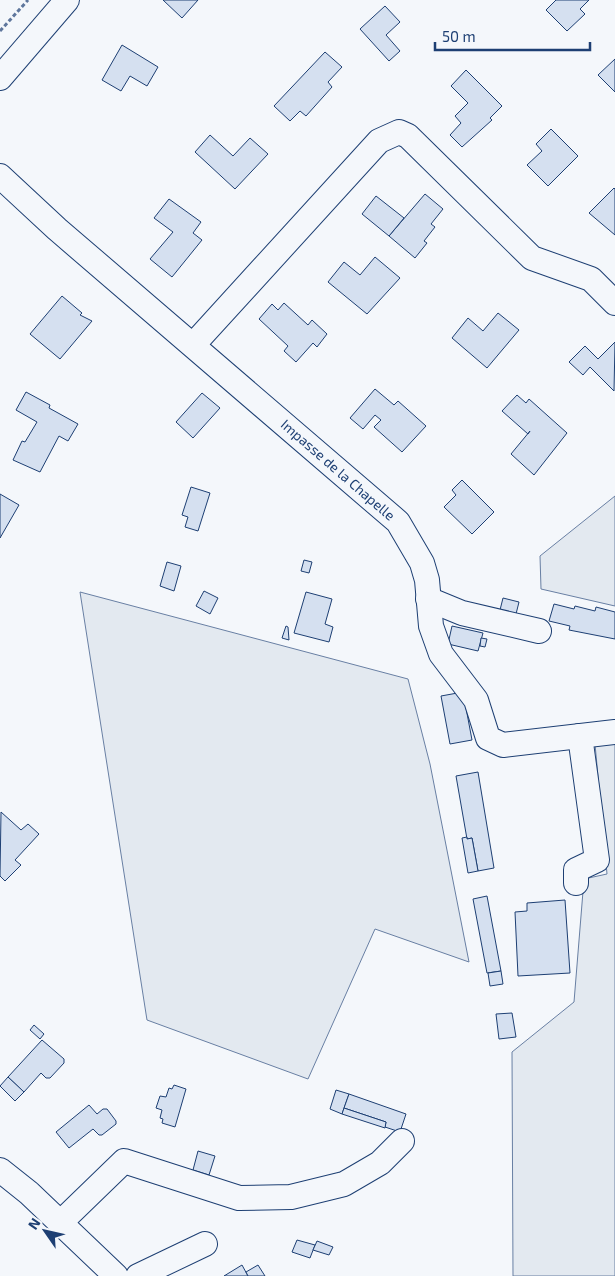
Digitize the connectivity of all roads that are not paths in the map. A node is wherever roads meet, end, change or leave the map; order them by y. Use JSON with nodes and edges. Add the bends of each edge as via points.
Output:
{"nodes":[{"id":1,"x":68,"y":0,"type":"edge"},
{"id":2,"x":0,"y":78,"type":"edge"},
{"id":3,"x":0,"y":176,"type":"edge"},
{"id":4,"x":615,"y":303,"type":"edge"},
{"id":5,"x":193,"y":345,"type":"junction"},
{"id":6,"x":428,"y":599,"type":"junction"},
{"id":7,"x":539,"y":631,"type":"dead end"},
{"id":8,"x":615,"y":732,"type":"edge"},
{"id":9,"x":580,"y":736,"type":"junction"},
{"id":10,"x":576,"y":883,"type":"dead end"},
{"id":11,"x":402,"y":1141,"type":"dead end"},
{"id":12,"x":0,"y":1170,"type":"edge"},
{"id":13,"x":60,"y":1223,"type":"junction"},
{"id":14,"x":205,"y":1244,"type":"dead end"},
{"id":15,"x":116,"y":1276,"type":"edge"},
{"id":16,"x":138,"y":1276,"type":"edge"}],
"edges":[{"from":1,"to":2,"type":"street"},
{"from":3,"to":5,"type":"street","name":"Impasse de la Chapelle"},
{"from":4,"to":5,"type":"street","via":[[591,279],[532,258],[408,136],[399,132],[380,141]]},
{"from":5,"to":6,"type":"street","name":"Impasse de la Chapelle","via":[[398,522],[422,562]]},
{"from":6,"to":7,"type":"street","via":[[462,613]]},
{"from":6,"to":9,"type":"street","name":"Impasse de la Chapelle","via":[[431,626],[441,654],[476,700],[488,738],[503,745]]},
{"from":8,"to":9,"type":"street","name":"Impasse de la Chapelle"},
{"from":9,"to":10,"type":"street","via":[[597,860],[576,870]]},
{"from":11,"to":13,"type":"street","via":[[380,1162],[344,1184],[291,1197],[239,1198],[124,1161]]},
{"from":12,"to":13,"type":"street","via":[[29,1192]]},
{"from":13,"to":15,"type":"street"},
{"from":14,"to":16,"type":"street"}]}
